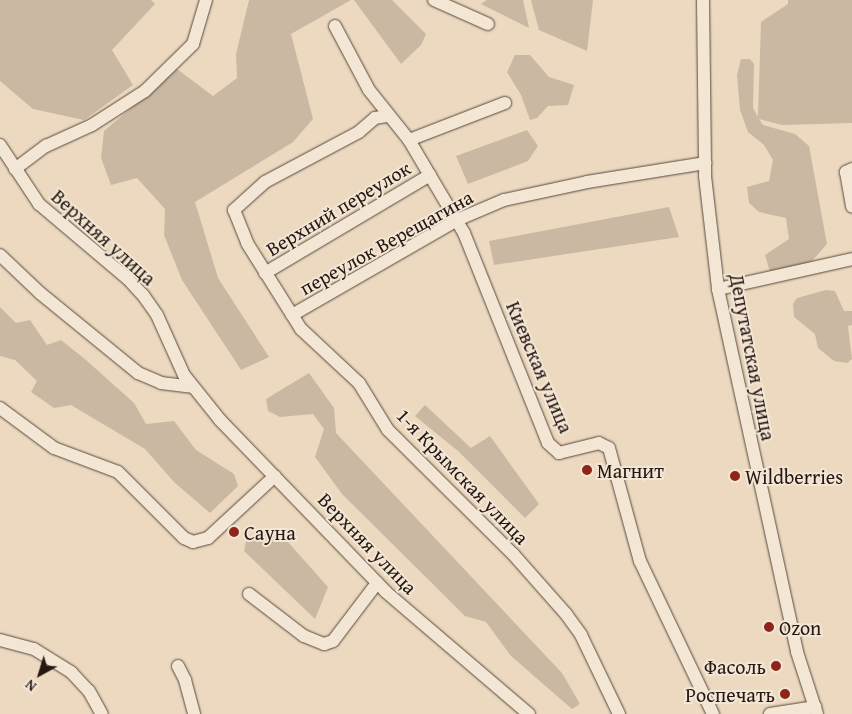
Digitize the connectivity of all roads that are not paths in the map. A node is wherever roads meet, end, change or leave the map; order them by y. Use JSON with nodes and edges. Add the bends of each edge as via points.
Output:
{"nodes":[{"id":1,"x":206,"y":0,"type":"edge"},
{"id":2,"x":434,"y":0,"type":"edge"},
{"id":3,"x":703,"y":0,"type":"edge"},
{"id":4,"x":488,"y":24,"type":"dead end"},
{"id":5,"x":335,"y":26,"type":"dead end"},
{"id":6,"x":505,"y":103,"type":"dead end"},
{"id":7,"x":388,"y":116,"type":"junction"},
{"id":8,"x":409,"y":140,"type":"junction"},
{"id":9,"x":0,"y":145,"type":"edge"},
{"id":10,"x":705,"y":163,"type":"junction"},
{"id":11,"x":15,"y":169,"type":"junction"},
{"id":12,"x":849,"y":171,"type":"edge"},
{"id":13,"x":430,"y":175,"type":"junction"},
{"id":14,"x":852,"y":206,"type":"edge"},
{"id":15,"x":457,"y":220,"type":"junction"},
{"id":16,"x":0,"y":254,"type":"edge"},
{"id":17,"x":852,"y":259,"type":"edge"},
{"id":18,"x":265,"y":273,"type":"junction"},
{"id":19,"x":718,"y":289,"type":"junction"},
{"id":20,"x":292,"y":315,"type":"junction"},
{"id":21,"x":192,"y":387,"type":"junction"},
{"id":22,"x":0,"y":408,"type":"edge"},
{"id":23,"x":275,"y":476,"type":"junction"},
{"id":24,"x":377,"y":583,"type":"junction"},
{"id":25,"x":249,"y":594,"type":"dead end"},
{"id":26,"x":0,"y":640,"type":"edge"},
{"id":27,"x":178,"y":666,"type":"dead end"},
{"id":28,"x":816,"y":711,"type":"edge"},
{"id":29,"x":102,"y":714,"type":"edge"},
{"id":30,"x":194,"y":714,"type":"edge"},
{"id":31,"x":529,"y":714,"type":"edge"},
{"id":32,"x":619,"y":714,"type":"edge"},
{"id":33,"x":713,"y":714,"type":"edge"},
{"id":34,"x":770,"y":714,"type":"edge"}],
"edges":[{"from":1,"to":11,"type":"street","via":[[194,44],[145,91],[92,126],[46,146]]},
{"from":2,"to":4,"type":"street"},
{"from":3,"to":10,"type":"street","name":"Депутатская улица"},
{"from":5,"to":7,"type":"street","name":"Киевская улица","via":[[369,90]]},
{"from":6,"to":8,"type":"street","name":"Верхний переулок"},
{"from":7,"to":8,"type":"street","name":"Киевская улица"},
{"from":7,"to":18,"type":"street","name":"1-я Крымская улица","via":[[375,118],[359,132],[266,182],[234,210],[247,243]]},
{"from":8,"to":13,"type":"street","name":"Киевская улица"},
{"from":9,"to":11,"type":"street","name":"Верхняя улица"},
{"from":10,"to":15,"type":"street","name":"переулок Верещагина","via":[[587,182],[504,200]]},
{"from":10,"to":19,"type":"street","name":"Депутатская улица"},
{"from":11,"to":21,"type":"street","name":"Верхняя улица","via":[[38,204],[143,295]]},
{"from":12,"to":14,"type":"street"},
{"from":13,"to":15,"type":"street","name":"Киевская улица"},
{"from":13,"to":18,"type":"street","name":"Верхний переулок"},
{"from":15,"to":20,"type":"street","name":"переулок Верещагина"},
{"from":15,"to":33,"type":"street","name":"Киевская улица","via":[[548,442],[558,453],[599,443],[609,448],[640,561]]},
{"from":16,"to":21,"type":"street","via":[[40,293],[138,373],[161,383]]},
{"from":17,"to":19,"type":"street"},
{"from":18,"to":20,"type":"street","name":"1-я Крымская улица"},
{"from":19,"to":28,"type":"street","name":"Депутатская улица","via":[[797,652]]},
{"from":20,"to":32,"type":"street","name":"1-я Крымская улица","via":[[301,329],[359,384],[388,430],[512,554],[566,614],[581,635]]},
{"from":21,"to":23,"type":"street","name":"Верхняя улица"},
{"from":22,"to":23,"type":"street","via":[[54,448],[118,472],[184,538],[193,542],[208,538]]},
{"from":23,"to":24,"type":"street","name":"Верхняя улица"},
{"from":24,"to":25,"type":"street","via":[[333,640],[324,644],[304,636]]},
{"from":24,"to":31,"type":"street","name":"Верхняя улица"},
{"from":26,"to":29,"type":"street","via":[[34,649],[70,672],[89,691]]},
{"from":27,"to":30,"type":"street"},
{"from":28,"to":34,"type":"street"}]}
